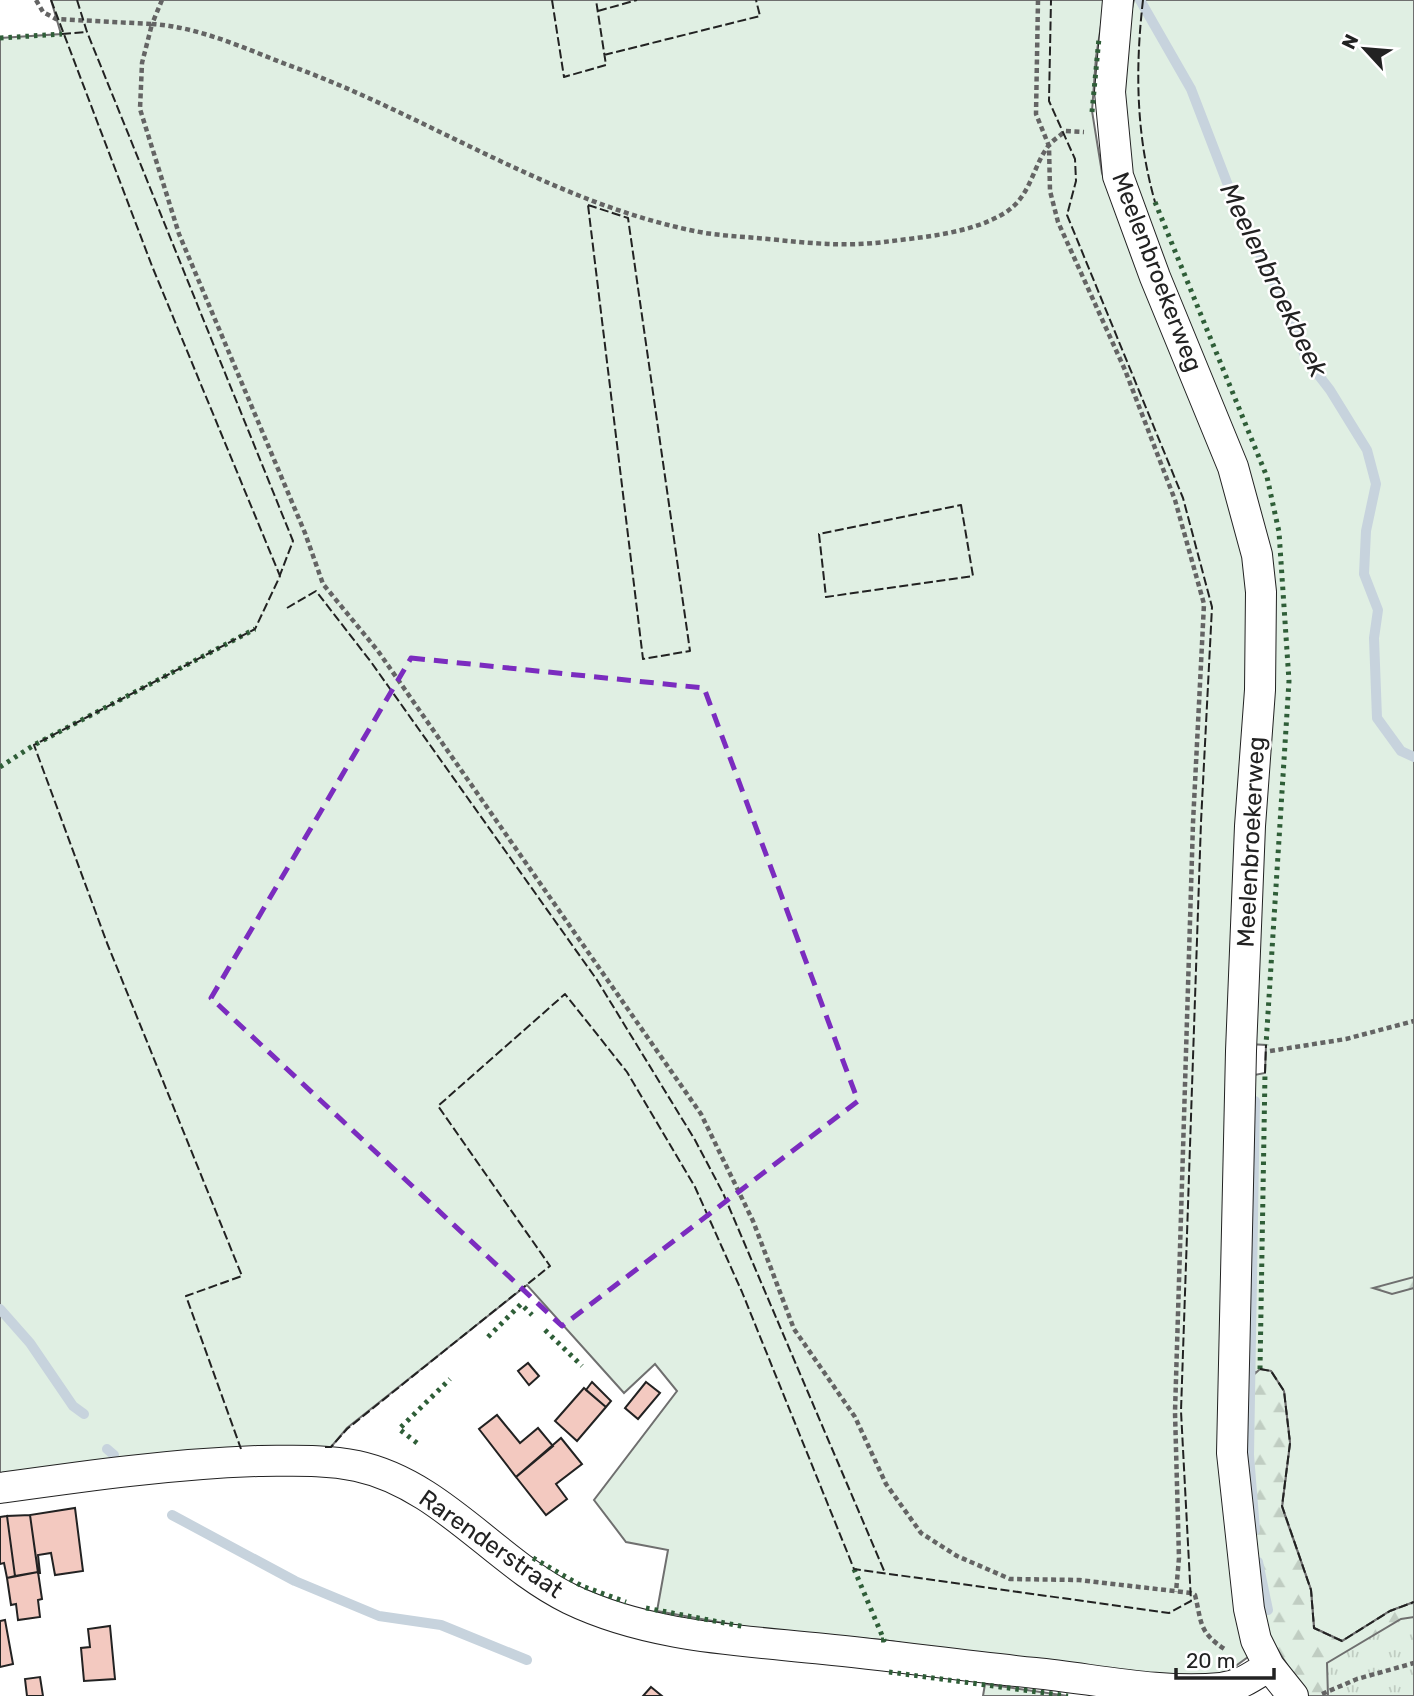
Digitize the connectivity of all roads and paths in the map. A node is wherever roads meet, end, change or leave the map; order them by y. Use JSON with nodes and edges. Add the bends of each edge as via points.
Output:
{"nodes":[{"id":1,"x":36,"y":0,"type":"edge"},
{"id":2,"x":162,"y":0,"type":"edge"},
{"id":3,"x":1038,"y":0,"type":"edge"},
{"id":4,"x":1118,"y":0,"type":"edge"},
{"id":5,"x":152,"y":24,"type":"junction"},
{"id":6,"x":1065,"y":131,"type":"dead end"},
{"id":7,"x":1049,"y":146,"type":"junction"},
{"id":8,"x":1414,"y":1021,"type":"edge"},
{"id":9,"x":1241,"y":1051,"type":"junction"},
{"id":10,"x":0,"y":1488,"type":"edge"},
{"id":11,"x":1176,"y":1592,"type":"junction"},
{"id":12,"x":1191,"y":1593,"type":"dead end"},
{"id":13,"x":1414,"y":1663,"type":"edge"},
{"id":14,"x":1269,"y":1666,"type":"junction"},
{"id":15,"x":1293,"y":1696,"type":"edge"},
{"id":16,"x":1319,"y":1696,"type":"edge"}],
"edges":[{"from":1,"to":5,"type":"path","via":[[43,12],[56,19]]},
{"from":2,"to":5,"type":"path"},
{"from":3,"to":7,"type":"path","via":[[1036,114]]},
{"from":4,"to":9,"type":"street","name":"Meelenbroekerweg","via":[[1110,92],[1118,176],[1233,467],[1257,555],[1261,655]]},
{"from":5,"to":7,"type":"path","via":[[233,43],[341,84],[571,192],[705,233],[844,247],[976,225],[1004,214],[1023,195]]},
{"from":5,"to":11,"type":"path","via":[[142,63],[140,109],[179,234],[323,584],[378,651],[701,1114],[753,1221],[794,1329],[855,1417],[886,1484],[921,1533],[957,1556],[1010,1579],[1079,1580]]},
{"from":6,"to":7,"type":"path"},
{"from":7,"to":11,"type":"path","via":[[1050,191],[1058,222],[1125,370],[1170,487],[1204,604],[1175,1398],[1180,1558]]},
{"from":8,"to":9,"type":"path","via":[[1305,1048]]},
{"from":9,"to":14,"type":"street","name":"Meelenbroekerweg","via":[[1232,1453],[1249,1609],[1256,1640]]},
{"from":10,"to":14,"type":"street","name":"Rarenderstraat","via":[[221,1462],[322,1460],[360,1466],[423,1495],[535,1579],[570,1599],[604,1613],[691,1635],[1138,1685],[1219,1688],[1238,1685]]},
{"from":11,"to":12,"type":"path"},
{"from":13,"to":16,"type":"path","via":[[1357,1679]]},
{"from":14,"to":15,"type":"street","name":"Meelenbroekerweg"}]}
